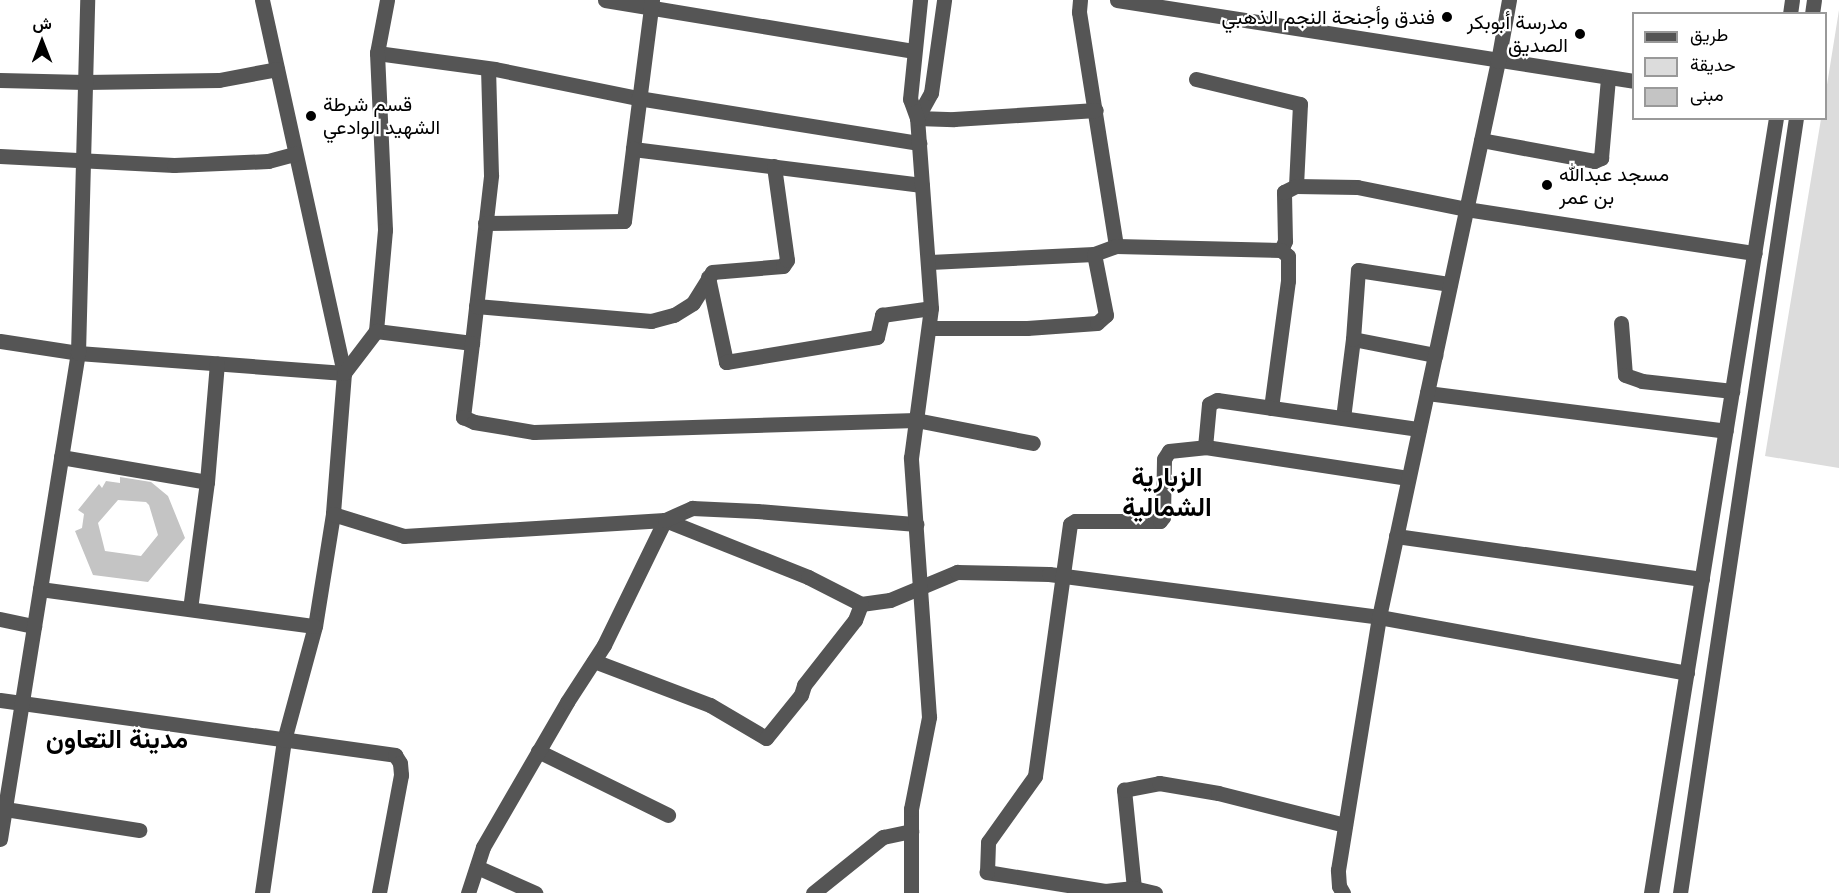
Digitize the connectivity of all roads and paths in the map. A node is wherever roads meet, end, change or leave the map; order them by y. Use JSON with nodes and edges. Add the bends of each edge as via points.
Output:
{"nodes":[{"id":1,"x":87,"y":0,"type":"edge"},
{"id":2,"x":262,"y":0,"type":"edge"},
{"id":3,"x":387,"y":0,"type":"edge"},
{"id":4,"x":605,"y":0,"type":"edge"},
{"id":5,"x":920,"y":0,"type":"edge"},
{"id":6,"x":944,"y":0,"type":"edge"},
{"id":7,"x":1080,"y":0,"type":"edge"},
{"id":8,"x":1118,"y":0,"type":"edge"},
{"id":9,"x":1509,"y":0,"type":"edge"},
{"id":10,"x":651,"y":4,"type":"edge"},
{"id":11,"x":1173,"y":4,"type":"edge"},
{"id":12,"x":913,"y":51,"type":"junction"},
{"id":13,"x":377,"y":53,"type":"junction"},
{"id":14,"x":1498,"y":61,"type":"junction"},
{"id":15,"x":277,"y":69,"type":"junction"},
{"id":16,"x":488,"y":69,"type":"junction"},
{"id":17,"x":1608,"y":78,"type":"junction"},
{"id":18,"x":1196,"y":79,"type":"dead end"},
{"id":19,"x":0,"y":80,"type":"edge"},
{"id":20,"x":1632,"y":81,"type":"edge"},
{"id":21,"x":85,"y":82,"type":"junction"},
{"id":22,"x":638,"y":98,"type":"junction"},
{"id":23,"x":1096,"y":110,"type":"junction"},
{"id":24,"x":917,"y":118,"type":"junction"},
{"id":25,"x":1776,"y":120,"type":"edge"},
{"id":26,"x":1796,"y":120,"type":"edge"},
{"id":27,"x":1481,"y":140,"type":"junction"},
{"id":28,"x":919,"y":143,"type":"junction"},
{"id":29,"x":633,"y":149,"type":"junction"},
{"id":30,"x":295,"y":154,"type":"junction"},
{"id":31,"x":0,"y":156,"type":"edge"},
{"id":32,"x":83,"y":160,"type":"junction"},
{"id":33,"x":774,"y":166,"type":"junction"},
{"id":34,"x":922,"y":185,"type":"junction"},
{"id":35,"x":1296,"y":186,"type":"junction"},
{"id":36,"x":1466,"y":209,"type":"junction"},
{"id":37,"x":485,"y":222,"type":"junction"},
{"id":38,"x":1116,"y":246,"type":"junction"},
{"id":39,"x":1281,"y":250,"type":"junction"},
{"id":40,"x":1755,"y":253,"type":"junction"},
{"id":41,"x":1094,"y":254,"type":"junction"},
{"id":42,"x":930,"y":262,"type":"junction"},
{"id":43,"x":708,"y":277,"type":"junction"},
{"id":44,"x":1450,"y":284,"type":"junction"},
{"id":45,"x":476,"y":306,"type":"junction"},
{"id":46,"x":932,"y":308,"type":"junction"},
{"id":47,"x":1621,"y":323,"type":"dead end"},
{"id":48,"x":930,"y":328,"type":"junction"},
{"id":49,"x":376,"y":331,"type":"junction"},
{"id":50,"x":1353,"y":339,"type":"junction"},
{"id":51,"x":0,"y":341,"type":"edge"},
{"id":52,"x":472,"y":343,"type":"junction"},
{"id":53,"x":78,"y":353,"type":"junction"},
{"id":54,"x":1435,"y":354,"type":"junction"},
{"id":55,"x":217,"y":363,"type":"junction"},
{"id":56,"x":344,"y":373,"type":"junction"},
{"id":57,"x":1732,"y":391,"type":"junction"},
{"id":58,"x":1427,"y":393,"type":"junction"},
{"id":59,"x":1271,"y":408,"type":"junction"},
{"id":60,"x":1343,"y":418,"type":"junction"},
{"id":61,"x":916,"y":420,"type":"junction"},
{"id":62,"x":1419,"y":429,"type":"junction"},
{"id":63,"x":1726,"y":431,"type":"junction"},
{"id":64,"x":1033,"y":443,"type":"dead end"},
{"id":65,"x":1205,"y":447,"type":"junction"},
{"id":66,"x":62,"y":457,"type":"junction"},
{"id":67,"x":1408,"y":478,"type":"junction"},
{"id":68,"x":207,"y":482,"type":"junction"},
{"id":69,"x":333,"y":514,"type":"junction"},
{"id":70,"x":665,"y":520,"type":"junction"},
{"id":71,"x":916,"y":524,"type":"junction"},
{"id":72,"x":1396,"y":536,"type":"junction"},
{"id":73,"x":1063,"y":577,"type":"junction"},
{"id":74,"x":1702,"y":579,"type":"junction"},
{"id":75,"x":920,"y":587,"type":"junction"},
{"id":76,"x":40,"y":589,"type":"junction"},
{"id":77,"x":861,"y":604,"type":"junction"},
{"id":78,"x":190,"y":609,"type":"junction"},
{"id":79,"x":1379,"y":617,"type":"junction"},
{"id":80,"x":0,"y":619,"type":"edge"},
{"id":81,"x":34,"y":626,"type":"junction"},
{"id":82,"x":315,"y":626,"type":"junction"},
{"id":83,"x":594,"y":661,"type":"junction"},
{"id":84,"x":1687,"y":673,"type":"junction"},
{"id":85,"x":0,"y":700,"type":"edge"},
{"id":86,"x":22,"y":702,"type":"junction"},
{"id":87,"x":284,"y":740,"type":"junction"},
{"id":88,"x":538,"y":751,"type":"junction"},
{"id":89,"x":5,"y":809,"type":"junction"},
{"id":90,"x":668,"y":814,"type":"dead end"},
{"id":91,"x":1345,"y":825,"type":"junction"},
{"id":92,"x":139,"y":830,"type":"dead end"},
{"id":93,"x":911,"y":831,"type":"junction"},
{"id":94,"x":0,"y":839,"type":"edge"},
{"id":95,"x":477,"y":867,"type":"junction"},
{"id":96,"x":1134,"y":888,"type":"junction"},
{"id":97,"x":1105,"y":892,"type":"edge"},
{"id":98,"x":262,"y":893,"type":"edge"},
{"id":99,"x":379,"y":893,"type":"edge"},
{"id":100,"x":468,"y":893,"type":"edge"},
{"id":101,"x":535,"y":893,"type":"edge"},
{"id":102,"x":813,"y":893,"type":"edge"},
{"id":103,"x":911,"y":893,"type":"edge"},
{"id":104,"x":1155,"y":893,"type":"edge"},
{"id":105,"x":1343,"y":893,"type":"edge"},
{"id":106,"x":1651,"y":893,"type":"edge"},
{"id":107,"x":1680,"y":893,"type":"edge"}],
"edges":[{"from":1,"to":21,"type":"street"},
{"from":2,"to":15,"type":"street"},
{"from":3,"to":13,"type":"street"},
{"from":4,"to":10,"type":"street"},
{"from":5,"to":12,"type":"street"},
{"from":6,"to":24,"type":"street","via":[[931,93]]},
{"from":7,"to":23,"type":"street"},
{"from":8,"to":11,"type":"street"},
{"from":9,"to":14,"type":"street"},
{"from":10,"to":12,"type":"street"},
{"from":10,"to":22,"type":"street"},
{"from":11,"to":14,"type":"street"},
{"from":12,"to":24,"type":"street","via":[[910,99]]},
{"from":13,"to":16,"type":"street"},
{"from":13,"to":49,"type":"street","via":[[385,230]]},
{"from":14,"to":17,"type":"street"},
{"from":14,"to":27,"type":"street"},
{"from":15,"to":21,"type":"street","via":[[219,80]]},
{"from":15,"to":30,"type":"street"},
{"from":16,"to":22,"type":"street"},
{"from":16,"to":37,"type":"street","via":[[491,175]]},
{"from":17,"to":20,"type":"street"},
{"from":17,"to":27,"type":"street","via":[[1601,158],[1594,161]]},
{"from":18,"to":35,"type":"street","via":[[1300,104]]},
{"from":19,"to":21,"type":"street"},
{"from":21,"to":32,"type":"street"},
{"from":22,"to":28,"type":"street"},
{"from":22,"to":29,"type":"street"},
{"from":23,"to":24,"type":"street"},
{"from":23,"to":38,"type":"street"},
{"from":24,"to":28,"type":"street"},
{"from":25,"to":40,"type":"street"},
{"from":26,"to":107,"type":"street"},
{"from":27,"to":36,"type":"street"},
{"from":28,"to":34,"type":"street"},
{"from":29,"to":33,"type":"street"},
{"from":29,"to":37,"type":"street","via":[[624,221]]},
{"from":30,"to":32,"type":"street","via":[[268,161],[174,165]]},
{"from":30,"to":56,"type":"street"},
{"from":31,"to":32,"type":"street"},
{"from":32,"to":53,"type":"street"},
{"from":33,"to":34,"type":"street"},
{"from":33,"to":43,"type":"street","via":[[787,260],[783,266],[712,272]]},
{"from":34,"to":42,"type":"street"},
{"from":35,"to":36,"type":"street","via":[[1358,187]]},
{"from":35,"to":39,"type":"street","via":[[1284,192],[1285,241]]},
{"from":36,"to":40,"type":"street"},
{"from":36,"to":44,"type":"street"},
{"from":37,"to":45,"type":"street"},
{"from":38,"to":39,"type":"street"},
{"from":38,"to":41,"type":"street"},
{"from":39,"to":59,"type":"street","via":[[1288,256],[1288,281]]},
{"from":40,"to":57,"type":"street"},
{"from":41,"to":42,"type":"street"},
{"from":41,"to":48,"type":"street","via":[[1106,315],[1097,323]]},
{"from":42,"to":46,"type":"street"},
{"from":43,"to":45,"type":"street","via":[[693,303],[674,315],[651,321]]},
{"from":43,"to":46,"type":"street","via":[[726,362],[877,337],[882,315]]},
{"from":44,"to":50,"type":"street","via":[[1358,270]]},
{"from":44,"to":54,"type":"street"},
{"from":45,"to":52,"type":"street"},
{"from":46,"to":48,"type":"street"},
{"from":47,"to":57,"type":"street","via":[[1625,375],[1642,381]]},
{"from":48,"to":61,"type":"street"},
{"from":49,"to":52,"type":"street"},
{"from":49,"to":56,"type":"street"},
{"from":50,"to":54,"type":"street"},
{"from":50,"to":60,"type":"street"},
{"from":51,"to":53,"type":"street"},
{"from":52,"to":61,"type":"street","via":[[463,417],[474,422],[534,432]]},
{"from":53,"to":55,"type":"street"},
{"from":53,"to":66,"type":"street"},
{"from":54,"to":58,"type":"street"},
{"from":55,"to":56,"type":"street"},
{"from":55,"to":68,"type":"street"},
{"from":56,"to":69,"type":"street"},
{"from":57,"to":63,"type":"street"},
{"from":58,"to":62,"type":"street"},
{"from":58,"to":63,"type":"street"},
{"from":59,"to":60,"type":"street"},
{"from":59,"to":65,"type":"street","via":[[1217,400],[1209,404]]},
{"from":60,"to":62,"type":"street"},
{"from":61,"to":64,"type":"street"},
{"from":61,"to":71,"type":"street","via":[[911,458]]},
{"from":62,"to":67,"type":"street"},
{"from":63,"to":74,"type":"street"},
{"from":65,"to":67,"type":"street"},
{"from":65,"to":73,"type":"street","via":[[1169,451],[1164,459],[1160,521],[1070,524]]},
{"from":66,"to":68,"type":"street"},
{"from":66,"to":76,"type":"street"},
{"from":67,"to":72,"type":"street"},
{"from":68,"to":78,"type":"street"},
{"from":69,"to":70,"type":"street","via":[[404,536]]},
{"from":69,"to":82,"type":"street"},
{"from":70,"to":71,"type":"street","via":[[692,508]]},
{"from":70,"to":77,"type":"street","via":[[808,577]]},
{"from":70,"to":83,"type":"street"},
{"from":71,"to":75,"type":"street"},
{"from":72,"to":74,"type":"street"},
{"from":72,"to":79,"type":"street"},
{"from":73,"to":75,"type":"street","via":[[957,572]]},
{"from":73,"to":79,"type":"street"},
{"from":73,"to":97,"type":"street","via":[[1035,776],[988,842],[987,872]]},
{"from":74,"to":84,"type":"street"},
{"from":75,"to":77,"type":"street","via":[[890,600]]},
{"from":75,"to":93,"type":"street","via":[[929,717],[911,809]]},
{"from":76,"to":78,"type":"street"},
{"from":76,"to":81,"type":"street"},
{"from":77,"to":83,"type":"street","via":[[855,620],[766,738],[710,705]]},
{"from":78,"to":82,"type":"street"},
{"from":79,"to":84,"type":"street"},
{"from":79,"to":91,"type":"street"},
{"from":80,"to":81,"type":"street"},
{"from":81,"to":86,"type":"street"},
{"from":82,"to":87,"type":"street"},
{"from":83,"to":88,"type":"street"},
{"from":84,"to":106,"type":"street"},
{"from":85,"to":86,"type":"street"},
{"from":86,"to":87,"type":"street"},
{"from":86,"to":89,"type":"street"},
{"from":87,"to":98,"type":"street"},
{"from":87,"to":99,"type":"street","via":[[394,754],[400,763],[401,776]]},
{"from":88,"to":90,"type":"street"},
{"from":88,"to":95,"type":"street","via":[[483,846]]},
{"from":89,"to":92,"type":"street"},
{"from":89,"to":94,"type":"street"},
{"from":91,"to":96,"type":"street","via":[[1218,793],[1159,783],[1124,790]]},
{"from":91,"to":105,"type":"street","via":[[1338,870]]},
{"from":93,"to":102,"type":"street","via":[[883,837]]},
{"from":93,"to":103,"type":"street"},
{"from":95,"to":100,"type":"street"},
{"from":95,"to":101,"type":"street"},
{"from":96,"to":97,"type":"street"},
{"from":96,"to":104,"type":"street"}]}
